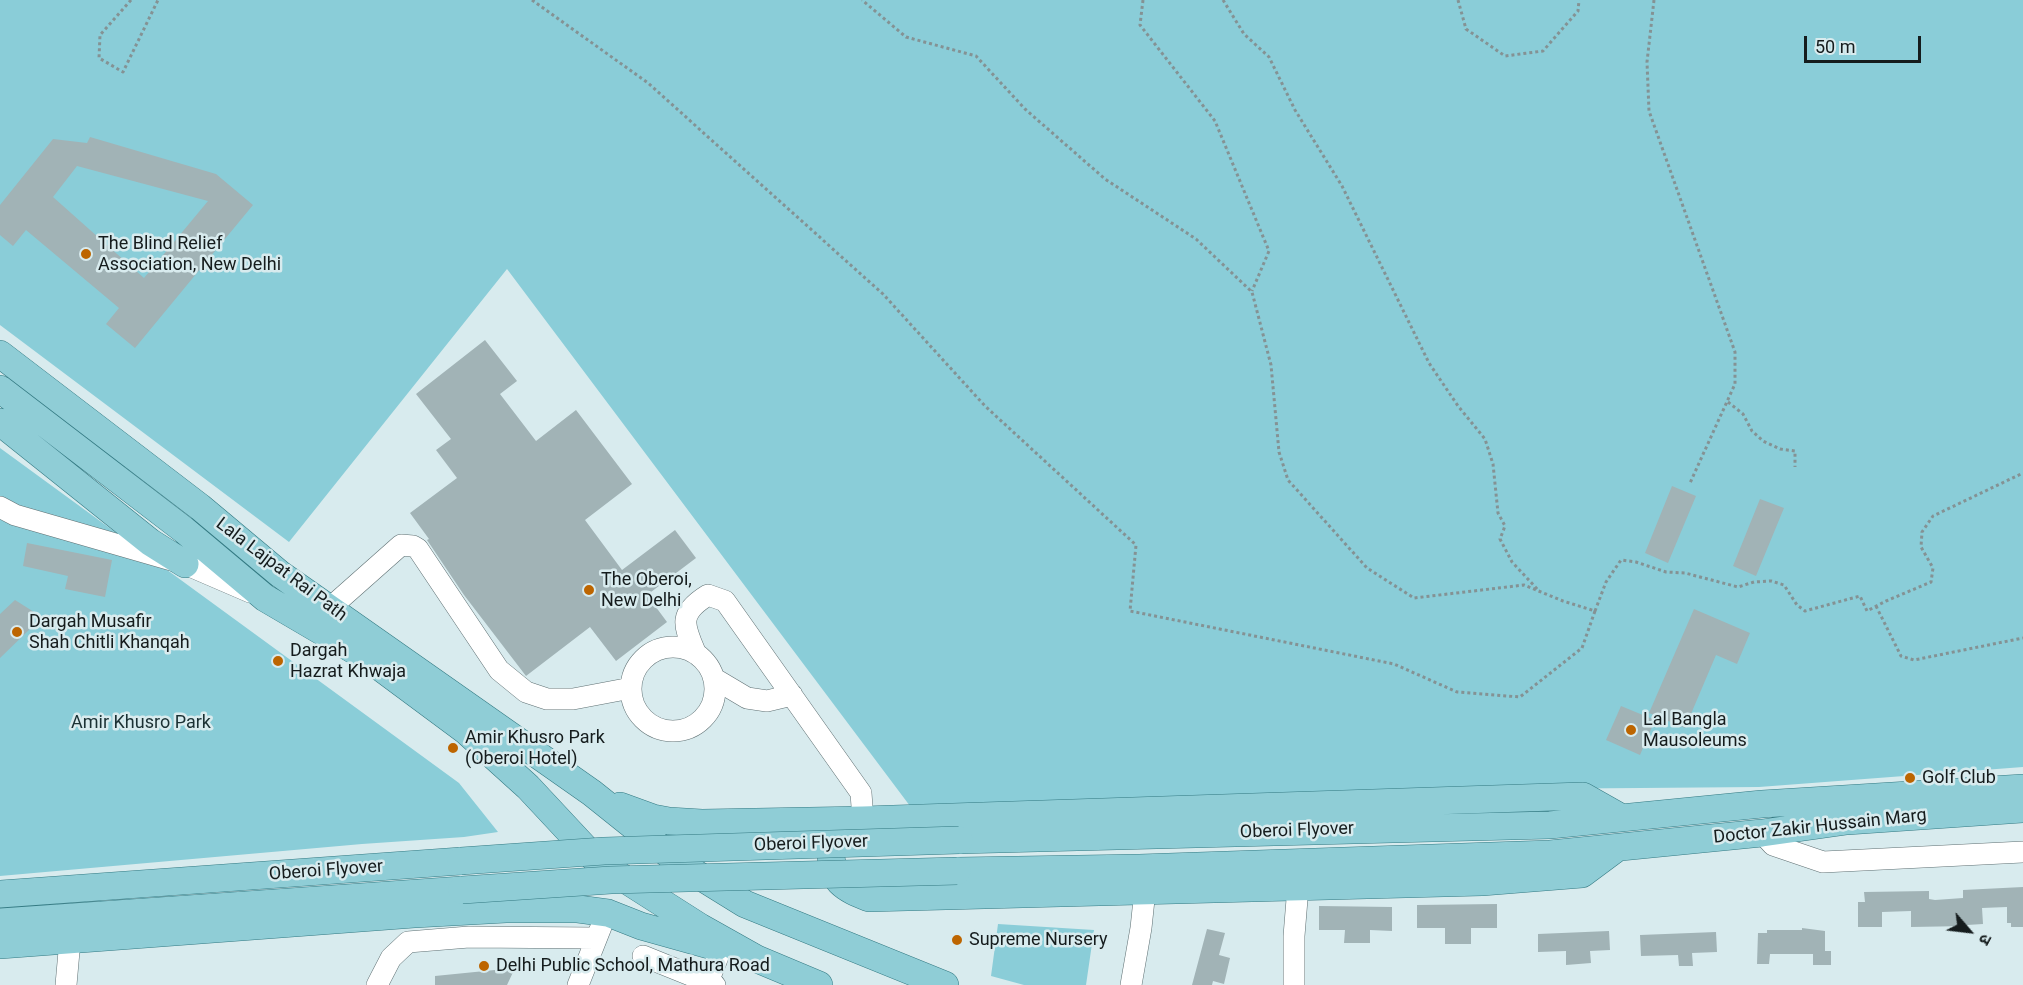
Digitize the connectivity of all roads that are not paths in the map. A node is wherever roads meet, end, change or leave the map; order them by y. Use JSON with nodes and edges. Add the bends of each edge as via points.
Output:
{"nodes":[{"id":1,"x":0,"y":338,"type":"edge"},
{"id":2,"x":0,"y":354,"type":"edge"},
{"id":3,"x":0,"y":389,"type":"edge"},
{"id":4,"x":0,"y":422,"type":"edge"},
{"id":5,"x":0,"y":507,"type":"edge"},
{"id":6,"x":185,"y":564,"type":"junction"},
{"id":7,"x":280,"y":574,"type":"junction"},
{"id":8,"x":265,"y":598,"type":"junction"},
{"id":9,"x":330,"y":608,"type":"junction"},
{"id":10,"x":696,"y":654,"type":"junction"},
{"id":11,"x":715,"y":679,"type":"junction"},
{"id":12,"x":631,"y":688,"type":"junction"},
{"id":13,"x":792,"y":695,"type":"junction"},
{"id":14,"x":2023,"y":788,"type":"edge"},
{"id":15,"x":592,"y":793,"type":"junction"},
{"id":16,"x":2023,"y":809,"type":"edge"},
{"id":17,"x":1623,"y":818,"type":"junction"},
{"id":18,"x":862,"y":820,"type":"junction"},
{"id":19,"x":1762,"y":833,"type":"junction"},
{"id":20,"x":1617,"y":847,"type":"junction"},
{"id":21,"x":2023,"y":852,"type":"edge"},
{"id":22,"x":1298,"y":887,"type":"junction"},
{"id":23,"x":1145,"y":890,"type":"junction"},
{"id":24,"x":0,"y":894,"type":"edge"},
{"id":25,"x":608,"y":914,"type":"junction"},
{"id":26,"x":0,"y":922,"type":"edge"},
{"id":27,"x":596,"y":938,"type":"junction"},
{"id":28,"x":70,"y":940,"type":"junction"},
{"id":29,"x":0,"y":945,"type":"edge"},
{"id":30,"x":721,"y":949,"type":"junction"},
{"id":31,"x":643,"y":956,"type":"dead end"},
{"id":32,"x":757,"y":959,"type":"junction"},
{"id":33,"x":712,"y":984,"type":"edge"},
{"id":34,"x":66,"y":985,"type":"edge"},
{"id":35,"x":377,"y":985,"type":"edge"},
{"id":36,"x":578,"y":985,"type":"edge"},
{"id":37,"x":819,"y":985,"type":"edge"},
{"id":38,"x":945,"y":985,"type":"edge"},
{"id":39,"x":1131,"y":985,"type":"edge"},
{"id":40,"x":1294,"y":985,"type":"edge"}],
"edges":[{"from":1,"to":7,"type":"main road","via":[[216,509]]},
{"from":2,"to":7,"type":"main road","name":"Lala Lajpat Rai Path","via":[[200,507]]},
{"from":3,"to":8,"type":"main road","name":"Lala Lajpat Rai Path","via":[[184,530]]},
{"from":4,"to":6,"type":"main road","via":[[150,542]]},
{"from":5,"to":6,"type":"street","via":[[15,515]]},
{"from":6,"to":8,"type":"street"},
{"from":7,"to":9,"type":"main road","name":"Lala Lajpat Rai Path"},
{"from":8,"to":32,"type":"main road","name":"Lala Lajpat Rai Path","via":[[369,659],[466,731],[528,787],[598,862]]},
{"from":9,"to":12,"type":"street","via":[[401,545],[412,546],[418,549],[499,670],[526,692],[548,699],[573,699]]},
{"from":9,"to":15,"type":"main road","name":"Lala Lajpat Rai Path"},
{"from":10,"to":11,"type":"street","via":[[709,666]]},
{"from":10,"to":12,"type":"street","via":[[676,647],[650,654],[637,669]]},
{"from":10,"to":13,"type":"street","via":[[685,627],[688,615],[694,603],[708,595],[717,597],[725,601]]},
{"from":11,"to":12,"type":"street","via":[[716,693],[704,719],[678,731],[651,725],[640,715]]},
{"from":11,"to":13,"type":"street","via":[[747,698],[767,701]]},
{"from":13,"to":18,"type":"street","via":[[861,793]]},
{"from":14,"to":17,"type":"main road","name":"Doctor Zakir Hussain Marg","via":[[1762,804]]},
{"from":15,"to":18,"type":"main road","via":[[635,813],[669,821]]},
{"from":15,"to":38,"type":"main road","name":"Lala Lajpat Rai Path","via":[[682,865],[745,904]]},
{"from":16,"to":19,"type":"main road","name":"Doctor Zakir Hussain Marg","via":[[1847,820]]},
{"from":17,"to":18,"type":"main road","via":[[1583,795]]},
{"from":17,"to":24,"type":"main road","name":"Oberoi Flyover","bridge":true,"via":[[1550,825],[604,851]]},
{"from":18,"to":23,"type":"main road","via":[[836,837],[830,852],[838,881],[869,898]]},
{"from":19,"to":20,"type":"main road","name":"Doctor Zakir Hussain Marg"},
{"from":19,"to":21,"type":"street","via":[[1773,845],[1822,862]]},
{"from":20,"to":22,"type":"main road","via":[[1582,874],[1482,882]]},
{"from":20,"to":26,"type":"main road","name":"Oberoi Flyover","bridge":true,"via":[[1550,854],[611,880]]},
{"from":22,"to":23,"type":"main road"},
{"from":22,"to":40,"type":"street"},
{"from":23,"to":39,"type":"street"},
{"from":25,"to":27,"type":"street"},
{"from":25,"to":28,"type":"main road","via":[[578,909],[506,909]]},
{"from":25,"to":30,"type":"main road"},
{"from":27,"to":35,"type":"street","via":[[470,937],[408,942],[392,958]]},
{"from":27,"to":36,"type":"street"},
{"from":28,"to":29,"type":"main road"},
{"from":28,"to":34,"type":"street"},
{"from":30,"to":32,"type":"main road"},
{"from":30,"to":33,"type":"street"},
{"from":31,"to":33,"type":"street"},
{"from":32,"to":37,"type":"main road"}]}
